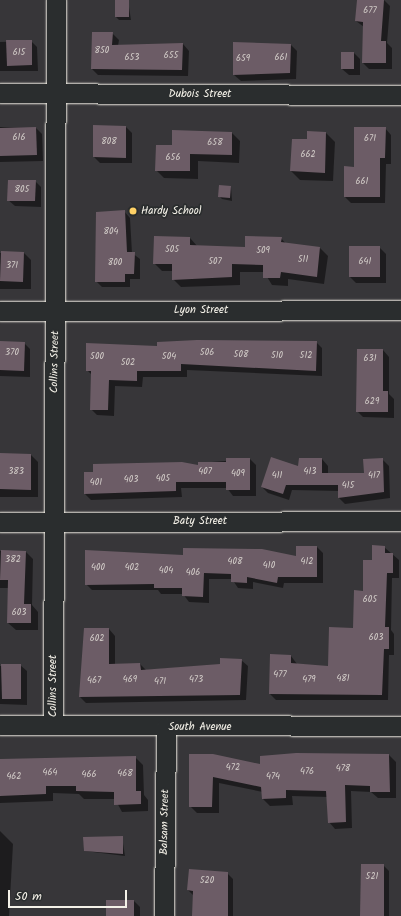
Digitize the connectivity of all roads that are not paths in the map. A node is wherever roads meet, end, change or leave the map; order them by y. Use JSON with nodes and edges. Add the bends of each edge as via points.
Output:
{"nodes":[{"id":1,"x":56,"y":0,"type":"edge"},
{"id":2,"x":0,"y":94,"type":"edge"},
{"id":3,"x":55,"y":94,"type":"junction"},
{"id":4,"x":401,"y":95,"type":"edge"},
{"id":5,"x":0,"y":310,"type":"edge"},
{"id":6,"x":56,"y":310,"type":"junction"},
{"id":7,"x":401,"y":310,"type":"edge"},
{"id":8,"x":401,"y":521,"type":"edge"},
{"id":9,"x":0,"y":522,"type":"edge"},
{"id":10,"x":52,"y":522,"type":"junction"},
{"id":11,"x":0,"y":724,"type":"edge"},
{"id":12,"x":53,"y":724,"type":"junction"},
{"id":13,"x":401,"y":726,"type":"edge"},
{"id":14,"x":166,"y":727,"type":"junction"},
{"id":15,"x":164,"y":916,"type":"edge"}],
"edges":[{"from":1,"to":3,"type":"street","name":"Collins Street"},
{"from":2,"to":3,"type":"street","name":"Dubois Street"},
{"from":3,"to":4,"type":"street","name":"Dubois Street"},
{"from":3,"to":6,"type":"street","name":"Collins Street"},
{"from":5,"to":6,"type":"street","name":"Lyon Street"},
{"from":6,"to":7,"type":"street","name":"Lyon Street"},
{"from":6,"to":10,"type":"street","name":"Collins Street"},
{"from":8,"to":10,"type":"street","name":"Baty Street"},
{"from":9,"to":10,"type":"street","name":"Baty Street"},
{"from":10,"to":12,"type":"street","name":"Collins Street"},
{"from":11,"to":12,"type":"street","name":"South Avenue"},
{"from":12,"to":14,"type":"street","name":"South Avenue"},
{"from":13,"to":14,"type":"street","name":"South Avenue"},
{"from":14,"to":15,"type":"street","name":"Balsam Street"}]}
